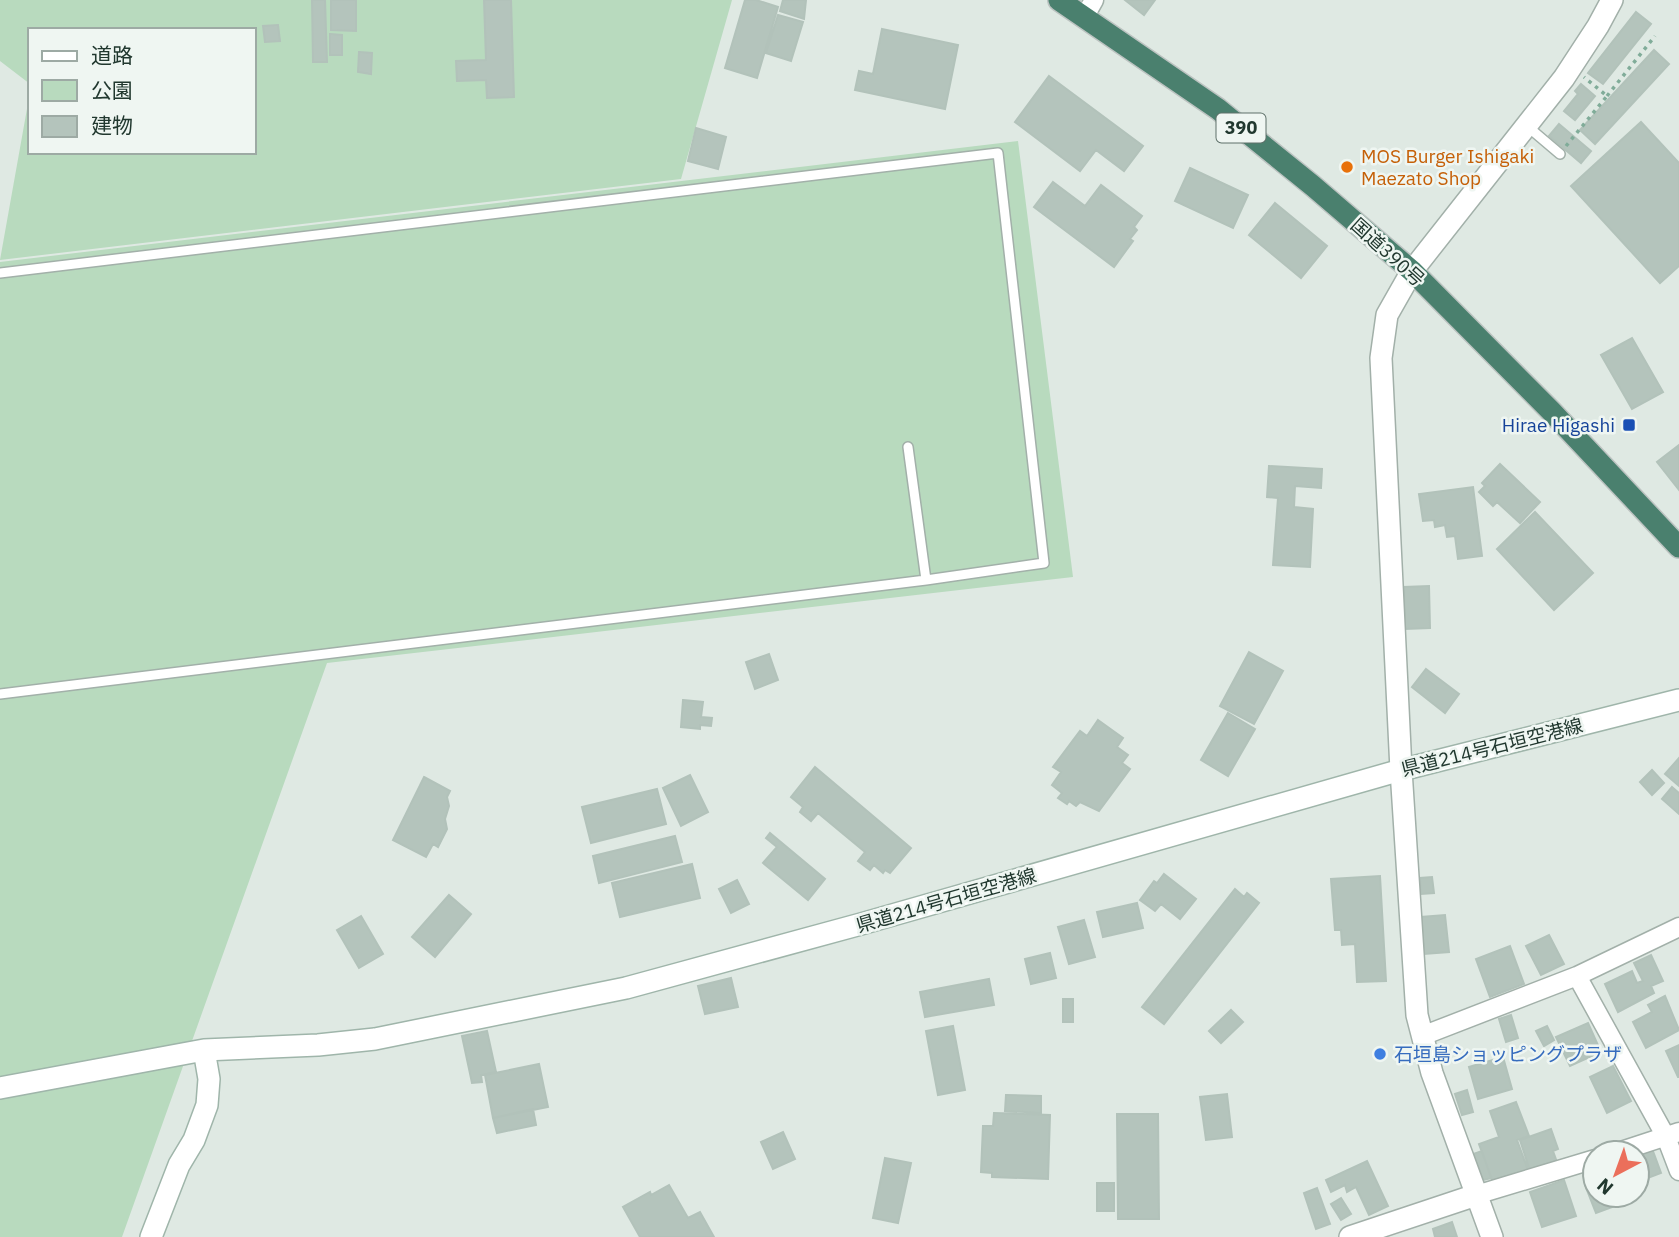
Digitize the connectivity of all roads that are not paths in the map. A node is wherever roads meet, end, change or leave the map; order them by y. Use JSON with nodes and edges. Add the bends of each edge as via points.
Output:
{"nodes":[{"id":1,"x":1059,"y":0,"type":"edge"},
{"id":2,"x":1612,"y":0,"type":"edge"},
{"id":3,"x":1089,"y":8,"type":"edge"},
{"id":4,"x":1527,"y":126,"type":"junction"},
{"id":5,"x":1560,"y":154,"type":"dead end"},
{"id":6,"x":1412,"y":271,"type":"junction"},
{"id":7,"x":0,"y":273,"type":"edge"},
{"id":8,"x":908,"y":446,"type":"dead end"},
{"id":9,"x":1679,"y":547,"type":"edge"},
{"id":10,"x":926,"y":580,"type":"junction"},
{"id":11,"x":0,"y":694,"type":"edge"},
{"id":12,"x":1679,"y":700,"type":"edge"},
{"id":13,"x":1401,"y":770,"type":"junction"},
{"id":14,"x":1679,"y":927,"type":"edge"},
{"id":15,"x":1577,"y":976,"type":"junction"},
{"id":16,"x":1422,"y":1036,"type":"junction"},
{"id":17,"x":204,"y":1050,"type":"junction"},
{"id":18,"x":0,"y":1088,"type":"edge"},
{"id":19,"x":1673,"y":1135,"type":"edge"},
{"id":20,"x":1651,"y":1142,"type":"edge"},
{"id":21,"x":1581,"y":1163,"type":"edge"},
{"id":22,"x":1679,"y":1171,"type":"edge"},
{"id":23,"x":1476,"y":1195,"type":"junction"},
{"id":24,"x":151,"y":1237,"type":"edge"},
{"id":25,"x":1350,"y":1237,"type":"edge"},
{"id":26,"x":1492,"y":1237,"type":"edge"}],
"edges":[{"from":1,"to":3,"type":"highway","name":"国道390号","number":"390"},
{"from":2,"to":4,"type":"main road","via":[[1572,67]]},
{"from":3,"to":6,"type":"highway","name":"国道390号","number":"390"},
{"from":4,"to":5,"type":"lane"},
{"from":4,"to":6,"type":"main road"},
{"from":6,"to":9,"type":"highway","name":"国道390号","number":"390"},
{"from":6,"to":13,"type":"main road","via":[[1387,315],[1381,358]]},
{"from":7,"to":10,"type":"lane","via":[[998,153],[1044,563]]},
{"from":8,"to":10,"type":"lane"},
{"from":10,"to":11,"type":"lane"},
{"from":12,"to":13,"type":"main road","name":"県道214号石垣空港線"},
{"from":13,"to":16,"type":"main road"},
{"from":13,"to":17,"type":"main road","name":"県道214号石垣空港線","via":[[626,988],[375,1039]]},
{"from":14,"to":15,"type":"street"},
{"from":15,"to":16,"type":"street"},
{"from":15,"to":19,"type":"street"},
{"from":16,"to":23,"type":"main road"},
{"from":17,"to":18,"type":"main road","name":"県道214号石垣空港線"},
{"from":17,"to":24,"type":"main road","via":[[207,1105]]},
{"from":19,"to":20,"type":"street"},
{"from":19,"to":22,"type":"street"},
{"from":21,"to":23,"type":"street"},
{"from":23,"to":25,"type":"main road"},
{"from":23,"to":26,"type":"main road"}]}
